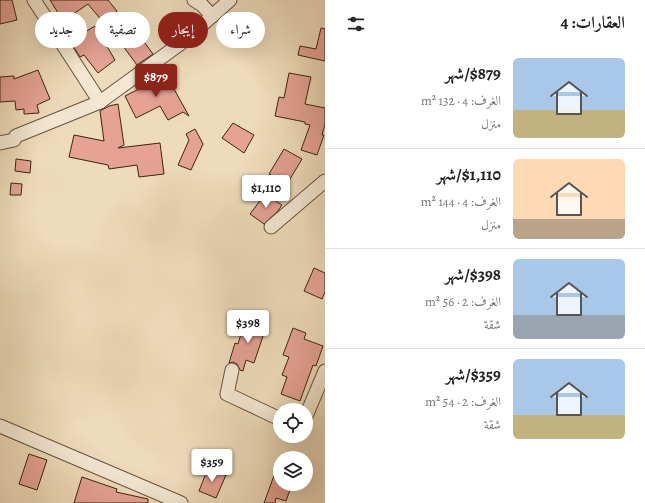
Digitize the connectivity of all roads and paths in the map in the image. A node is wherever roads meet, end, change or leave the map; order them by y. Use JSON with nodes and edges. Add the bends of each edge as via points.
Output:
{"nodes":[{"id":1,"x":34,"y":0,"type":"edge"},
{"id":2,"x":194,"y":0,"type":"edge"},
{"id":3,"x":230,"y":0,"type":"edge"},
{"id":4,"x":212,"y":16,"type":"junction"},
{"id":5,"x":100,"y":102,"type":"junction"},
{"id":6,"x":0,"y":143,"type":"edge"},
{"id":7,"x":325,"y":182,"type":"edge"},
{"id":8,"x":271,"y":227,"type":"dead end"},
{"id":9,"x":232,"y":370,"type":"dead end"},
{"id":10,"x":325,"y":371,"type":"edge"},
{"id":11,"x":311,"y":403,"type":"edge"},
{"id":12,"x":273,"y":416,"type":"edge"},
{"id":13,"x":0,"y":426,"type":"edge"},
{"id":14,"x":181,"y":503,"type":"edge"}],
"edges":[{"from":1,"to":5,"type":"street"},
{"from":2,"to":4,"type":"street"},
{"from":3,"to":4,"type":"street"},
{"from":4,"to":5,"type":"street","via":[[184,42]]},
{"from":5,"to":6,"type":"street","via":[[16,136],[14,140]]},
{"from":7,"to":8,"type":"street"},
{"from":9,"to":12,"type":"street","via":[[227,394]]},
{"from":10,"to":11,"type":"street"},
{"from":13,"to":14,"type":"street"}]}
